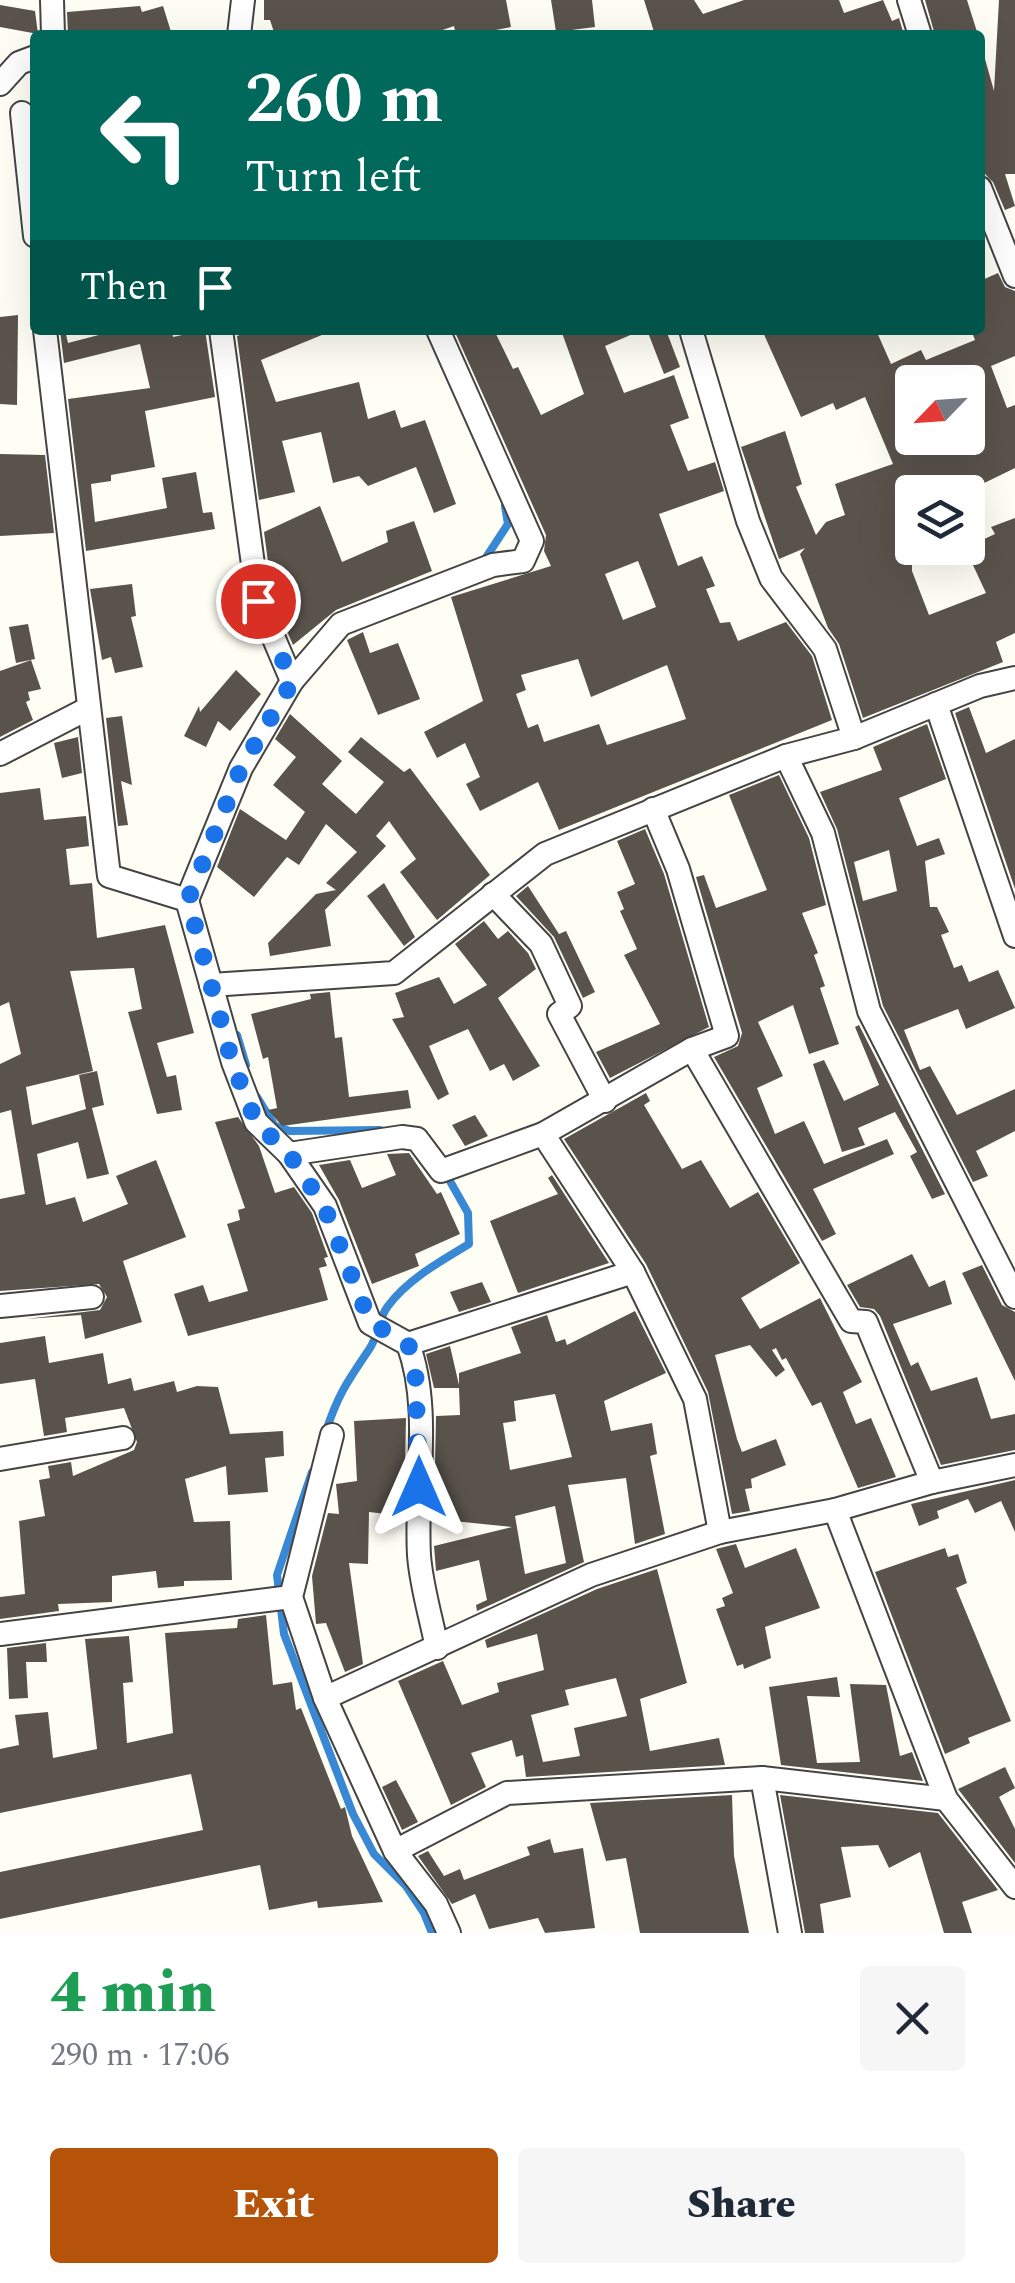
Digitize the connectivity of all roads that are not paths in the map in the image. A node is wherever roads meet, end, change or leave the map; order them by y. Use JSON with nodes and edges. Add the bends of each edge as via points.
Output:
{"nodes":[{"id":1,"x":52,"y":0,"type":"edge"},
{"id":2,"x":243,"y":0,"type":"edge"},
{"id":3,"x":910,"y":0,"type":"edge"},
{"id":4,"x":53,"y":30,"type":"edge"},
{"id":5,"x":240,"y":30,"type":"edge"},
{"id":6,"x":919,"y":30,"type":"edge"},
{"id":7,"x":30,"y":59,"type":"edge"},
{"id":8,"x":0,"y":84,"type":"edge"},
{"id":9,"x":0,"y":95,"type":"edge"},
{"id":10,"x":28,"y":114,"type":"edge"},
{"id":11,"x":30,"y":149,"type":"edge"},
{"id":12,"x":985,"y":201,"type":"edge"},
{"id":13,"x":1015,"y":276,"type":"edge"},
{"id":14,"x":46,"y":335,"type":"edge"},
{"id":15,"x":222,"y":335,"type":"edge"},
{"id":16,"x":440,"y":335,"type":"edge"},
{"id":17,"x":693,"y":335,"type":"edge"},
{"id":18,"x":1015,"y":678,"type":"edge"},
{"id":19,"x":292,"y":682,"type":"junction"},
{"id":20,"x":936,"y":704,"type":"junction"},
{"id":21,"x":87,"y":709,"type":"junction"},
{"id":22,"x":854,"y":738,"type":"junction"},
{"id":23,"x":0,"y":754,"type":"edge"},
{"id":24,"x":786,"y":756,"type":"junction"},
{"id":25,"x":653,"y":809,"type":"junction"},
{"id":26,"x":493,"y":894,"type":"junction"},
{"id":27,"x":188,"y":900,"type":"junction"},
{"id":28,"x":1015,"y":936,"type":"edge"},
{"id":29,"x":212,"y":985,"type":"junction"},
{"id":30,"x":692,"y":1049,"type":"junction"},
{"id":31,"x":605,"y":1102,"type":"junction"},
{"id":32,"x":543,"y":1134,"type":"junction"},
{"id":33,"x":289,"y":1154,"type":"junction"},
{"id":34,"x":633,"y":1272,"type":"junction"},
{"id":35,"x":92,"y":1297,"type":"dead end"},
{"id":36,"x":1015,"y":1297,"type":"edge"},
{"id":37,"x":0,"y":1306,"type":"edge"},
{"id":38,"x":408,"y":1344,"type":"junction"},
{"id":39,"x":332,"y":1435,"type":"dead end"},
{"id":40,"x":124,"y":1438,"type":"dead end"},
{"id":41,"x":0,"y":1458,"type":"edge"},
{"id":42,"x":1015,"y":1465,"type":"edge"},
{"id":43,"x":932,"y":1482,"type":"junction"},
{"id":44,"x":835,"y":1510,"type":"junction"},
{"id":45,"x":720,"y":1532,"type":"junction"},
{"id":46,"x":291,"y":1597,"type":"junction"},
{"id":47,"x":0,"y":1634,"type":"edge"},
{"id":48,"x":437,"y":1648,"type":"junction"},
{"id":49,"x":325,"y":1698,"type":"junction"},
{"id":50,"x":762,"y":1778,"type":"junction"},
{"id":51,"x":946,"y":1799,"type":"junction"},
{"id":52,"x":395,"y":1851,"type":"junction"},
{"id":53,"x":1015,"y":1887,"type":"edge"},
{"id":54,"x":448,"y":1933,"type":"edge"},
{"id":55,"x":790,"y":1933,"type":"edge"}],
"edges":[{"from":1,"to":4,"type":"street"},
{"from":2,"to":5,"type":"street"},
{"from":3,"to":6,"type":"street"},
{"from":7,"to":8,"type":"street"},
{"from":9,"to":10,"type":"street"},
{"from":10,"to":11,"type":"street"},
{"from":12,"to":13,"type":"street"},
{"from":14,"to":21,"type":"street"},
{"from":15,"to":19,"type":"street","via":[[258,601]]},
{"from":16,"to":19,"type":"street","via":[[532,541],[523,561],[493,565],[341,624]]},
{"from":17,"to":22,"type":"street","via":[[765,564],[825,650]]},
{"from":18,"to":20,"type":"street"},
{"from":19,"to":27,"type":"street","via":[[241,768]]},
{"from":20,"to":22,"type":"street"},
{"from":20,"to":28,"type":"street"},
{"from":21,"to":23,"type":"street"},
{"from":21,"to":27,"type":"street","via":[[110,876]]},
{"from":22,"to":24,"type":"street"},
{"from":24,"to":25,"type":"street"},
{"from":24,"to":36,"type":"street","via":[[823,833],[869,1011]]},
{"from":25,"to":26,"type":"street","via":[[545,854]]},
{"from":25,"to":30,"type":"street","via":[[730,1033]]},
{"from":26,"to":29,"type":"street","via":[[394,973]]},
{"from":26,"to":31,"type":"street","via":[[552,962],[570,1006],[559,1014]]},
{"from":27,"to":29,"type":"street"},
{"from":29,"to":33,"type":"street","via":[[256,1122]]},
{"from":30,"to":31,"type":"street"},
{"from":30,"to":43,"type":"street","via":[[851,1321],[866,1322]]},
{"from":31,"to":32,"type":"street"},
{"from":32,"to":33,"type":"street","via":[[440,1171],[417,1139],[402,1137]]},
{"from":32,"to":34,"type":"street"},
{"from":33,"to":38,"type":"street","via":[[324,1206],[370,1322]]},
{"from":34,"to":38,"type":"street"},
{"from":34,"to":45,"type":"street","via":[[695,1400]]},
{"from":35,"to":37,"type":"street"},
{"from":38,"to":48,"type":"street","via":[[419,1416],[419,1558]]},
{"from":39,"to":46,"type":"street"},
{"from":40,"to":41,"type":"street"},
{"from":42,"to":43,"type":"street"},
{"from":43,"to":44,"type":"street"},
{"from":44,"to":45,"type":"street"},
{"from":44,"to":51,"type":"street"},
{"from":45,"to":48,"type":"street","via":[[591,1574]]},
{"from":46,"to":47,"type":"street"},
{"from":46,"to":49,"type":"street"},
{"from":48,"to":49,"type":"street"},
{"from":49,"to":52,"type":"street"},
{"from":50,"to":51,"type":"street"},
{"from":50,"to":52,"type":"street","via":[[507,1793]]},
{"from":50,"to":55,"type":"street"},
{"from":51,"to":53,"type":"street"},
{"from":52,"to":54,"type":"street","via":[[436,1904]]}]}
